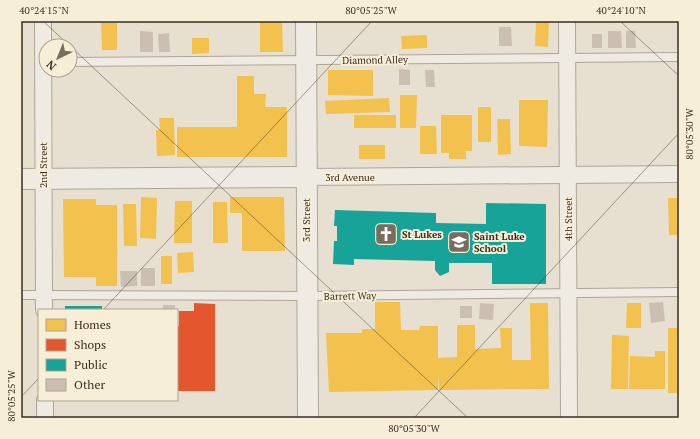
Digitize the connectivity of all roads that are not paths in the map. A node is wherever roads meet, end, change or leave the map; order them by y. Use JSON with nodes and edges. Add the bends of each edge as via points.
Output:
{"nodes":[{"id":1,"x":42,"y":21,"type":"edge"},
{"id":2,"x":306,"y":21,"type":"edge"},
{"id":3,"x":567,"y":21,"type":"edge"},
{"id":4,"x":43,"y":38,"type":"edge"},
{"id":5,"x":567,"y":57,"type":"junction"},
{"id":6,"x":679,"y":57,"type":"edge"},
{"id":7,"x":306,"y":60,"type":"junction"},
{"id":8,"x":78,"y":62,"type":"edge"},
{"id":9,"x":44,"y":78,"type":"edge"},
{"id":10,"x":679,"y":174,"type":"edge"},
{"id":11,"x":568,"y":175,"type":"junction"},
{"id":12,"x":306,"y":177,"type":"junction"},
{"id":13,"x":21,"y":179,"type":"edge"},
{"id":14,"x":43,"y":179,"type":"junction"},
{"id":15,"x":568,"y":292,"type":"junction"},
{"id":16,"x":679,"y":292,"type":"edge"},
{"id":17,"x":21,"y":296,"type":"edge"},
{"id":18,"x":307,"y":296,"type":"junction"},
{"id":19,"x":44,"y":302,"type":"edge"},
{"id":20,"x":44,"y":401,"type":"edge"},
{"id":21,"x":45,"y":418,"type":"edge"},
{"id":22,"x":308,"y":418,"type":"edge"},
{"id":23,"x":569,"y":418,"type":"edge"}],
"edges":[{"from":1,"to":4,"type":"street","name":"2nd Street"},
{"from":2,"to":7,"type":"street","name":"3rd Street"},
{"from":3,"to":5,"type":"street","name":"4th Street"},
{"from":5,"to":6,"type":"lane","name":"Diamond Alley"},
{"from":5,"to":7,"type":"lane","name":"Diamond Alley"},
{"from":5,"to":11,"type":"street","name":"4th Street"},
{"from":7,"to":8,"type":"lane","name":"Diamond Alley"},
{"from":7,"to":12,"type":"street","name":"3rd Street"},
{"from":9,"to":14,"type":"street","name":"2nd Street"},
{"from":10,"to":11,"type":"street","name":"3rd Avenue"},
{"from":11,"to":12,"type":"street","name":"3rd Avenue"},
{"from":11,"to":15,"type":"street","name":"4th Street"},
{"from":12,"to":14,"type":"street","name":"3rd Avenue"},
{"from":12,"to":18,"type":"street","name":"3rd Street"},
{"from":13,"to":14,"type":"street","name":"3rd Avenue"},
{"from":14,"to":19,"type":"street","name":"2nd Street"},
{"from":15,"to":16,"type":"lane","name":"Barrett Way"},
{"from":15,"to":18,"type":"lane","name":"Barrett Way"},
{"from":15,"to":23,"type":"street","name":"4th Street"},
{"from":17,"to":19,"type":"lane","name":"Barrett Way"},
{"from":18,"to":19,"type":"lane","name":"Barrett Way"},
{"from":18,"to":22,"type":"street","name":"3rd Street"},
{"from":20,"to":21,"type":"street"}]}
